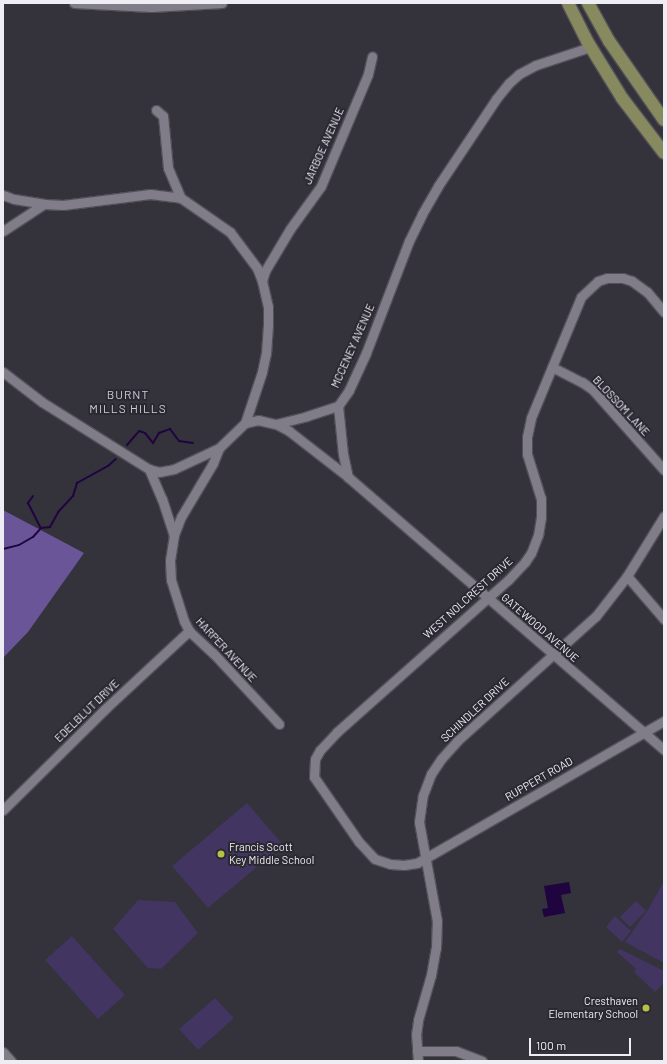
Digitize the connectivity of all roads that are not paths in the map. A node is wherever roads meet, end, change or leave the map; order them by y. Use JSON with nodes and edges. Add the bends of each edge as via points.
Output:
{"nodes":[{"id":1,"x":74,"y":3,"type":"edge"},
{"id":2,"x":222,"y":3,"type":"edge"},
{"id":3,"x":568,"y":3,"type":"edge"},
{"id":4,"x":588,"y":3,"type":"edge"},
{"id":5,"x":590,"y":47,"type":"junction"},
{"id":6,"x":372,"y":56,"type":"dead end"},
{"id":7,"x":156,"y":110,"type":"dead end"},
{"id":8,"x":664,"y":120,"type":"edge"},
{"id":9,"x":664,"y":153,"type":"edge"},
{"id":10,"x":3,"y":195,"type":"edge"},
{"id":11,"x":182,"y":198,"type":"junction"},
{"id":12,"x":44,"y":204,"type":"junction"},
{"id":13,"x":3,"y":231,"type":"edge"},
{"id":14,"x":262,"y":281,"type":"junction"},
{"id":15,"x":664,"y":312,"type":"edge"},
{"id":16,"x":552,"y":368,"type":"junction"},
{"id":17,"x":3,"y":372,"type":"edge"},
{"id":18,"x":338,"y":406,"type":"junction"},
{"id":19,"x":245,"y":423,"type":"junction"},
{"id":20,"x":276,"y":424,"type":"junction"},
{"id":21,"x":219,"y":448,"type":"junction"},
{"id":22,"x":150,"y":468,"type":"junction"},
{"id":23,"x":664,"y":470,"type":"edge"},
{"id":24,"x":348,"y":477,"type":"junction"},
{"id":25,"x":664,"y":516,"type":"edge"},
{"id":26,"x":174,"y":535,"type":"junction"},
{"id":27,"x":627,"y":576,"type":"junction"},
{"id":28,"x":486,"y":598,"type":"junction"},
{"id":29,"x":664,"y":619,"type":"edge"},
{"id":30,"x":189,"y":631,"type":"junction"},
{"id":31,"x":553,"y":655,"type":"junction"},
{"id":32,"x":664,"y":721,"type":"edge"},
{"id":33,"x":279,"y":724,"type":"dead end"},
{"id":34,"x":643,"y":733,"type":"junction"},
{"id":35,"x":664,"y":750,"type":"edge"},
{"id":36,"x":3,"y":810,"type":"edge"},
{"id":37,"x":425,"y":858,"type":"junction"},
{"id":38,"x":417,"y":1051,"type":"junction"},
{"id":39,"x":3,"y":1052,"type":"edge"},
{"id":40,"x":11,"y":1061,"type":"edge"},
{"id":41,"x":418,"y":1061,"type":"edge"},
{"id":42,"x":482,"y":1061,"type":"edge"}],
"edges":[{"from":1,"to":2,"type":"street","via":[[152,7]]},
{"from":3,"to":5,"type":"main road"},
{"from":4,"to":8,"type":"main road","via":[[609,41]]},
{"from":5,"to":9,"type":"main road","via":[[622,98]]},
{"from":5,"to":18,"type":"street","name":"MCCENEY AVENUE","via":[[530,68],[509,84],[496,99],[422,214],[366,353],[349,390]]},
{"from":6,"to":14,"type":"street","name":"JARBOE AVENUE","via":[[368,74],[321,186],[283,241]]},
{"from":7,"to":11,"type":"street","via":[[163,116],[168,168]]},
{"from":10,"to":12,"type":"street"},
{"from":11,"to":12,"type":"street","via":[[150,194],[63,205]]},
{"from":11,"to":14,"type":"street","via":[[230,232],[257,268]]},
{"from":12,"to":13,"type":"street"},
{"from":14,"to":19,"type":"street","via":[[268,307],[266,353]]},
{"from":15,"to":16,"type":"street","name":"WEST NOLCREST DRIVE","via":[[647,292],[632,280],[607,278],[598,281],[581,297]]},
{"from":16,"to":23,"type":"street","name":"BLOSSOM LANE","via":[[593,390]]},
{"from":16,"to":28,"type":"street","name":"WEST NOLCREST DRIVE","via":[[531,418],[527,437],[527,454],[541,499],[542,517],[538,535],[525,562]]},
{"from":17,"to":22,"type":"street","via":[[42,402]]},
{"from":18,"to":20,"type":"street","name":"MCCENEY AVENUE"},
{"from":18,"to":24,"type":"street"},
{"from":19,"to":20,"type":"street","name":"MCCENEY AVENUE","via":[[258,420]]},
{"from":19,"to":21,"type":"street"},
{"from":20,"to":24,"type":"street","name":"GATEWOOD AVENUE","via":[[289,431]]},
{"from":21,"to":22,"type":"street","via":[[174,469],[159,472]]},
{"from":21,"to":26,"type":"street","via":[[181,517]]},
{"from":22,"to":26,"type":"street","name":"HARPER AVENUE"},
{"from":24,"to":28,"type":"street","name":"GATEWOOD AVENUE"},
{"from":25,"to":27,"type":"street","name":"SCHINDLER DRIVE"},
{"from":26,"to":30,"type":"street","name":"HARPER AVENUE","via":[[170,562],[171,580]]},
{"from":27,"to":29,"type":"street"},
{"from":27,"to":31,"type":"street","name":"SCHINDLER DRIVE","via":[[596,616]]},
{"from":28,"to":31,"type":"street","name":"GATEWOOD AVENUE"},
{"from":28,"to":37,"type":"street","name":"WEST NOLCREST DRIVE","via":[[337,732],[315,759],[314,777],[319,786],[359,842],[375,859],[404,865],[417,863]]},
{"from":30,"to":33,"type":"street","name":"HARPER AVENUE"},
{"from":30,"to":36,"type":"street","name":"EDELBLUT DRIVE"},
{"from":31,"to":34,"type":"street","name":"GATEWOOD AVENUE"},
{"from":31,"to":37,"type":"street","name":"SCHINDLER DRIVE","via":[[457,741],[431,774],[419,813]]},
{"from":32,"to":34,"type":"street","name":"RUPPERT ROAD"},
{"from":34,"to":35,"type":"street","name":"GATEWOOD AVENUE"},
{"from":34,"to":37,"type":"street","name":"RUPPERT ROAD"},
{"from":37,"to":38,"type":"street","name":"SCHINDLER DRIVE","via":[[437,921],[436,948],[418,1020]]},
{"from":38,"to":41,"type":"street","name":"SCHINDLER DRIVE"},
{"from":38,"to":42,"type":"street","via":[[456,1051]]},
{"from":39,"to":40,"type":"street"}]}
